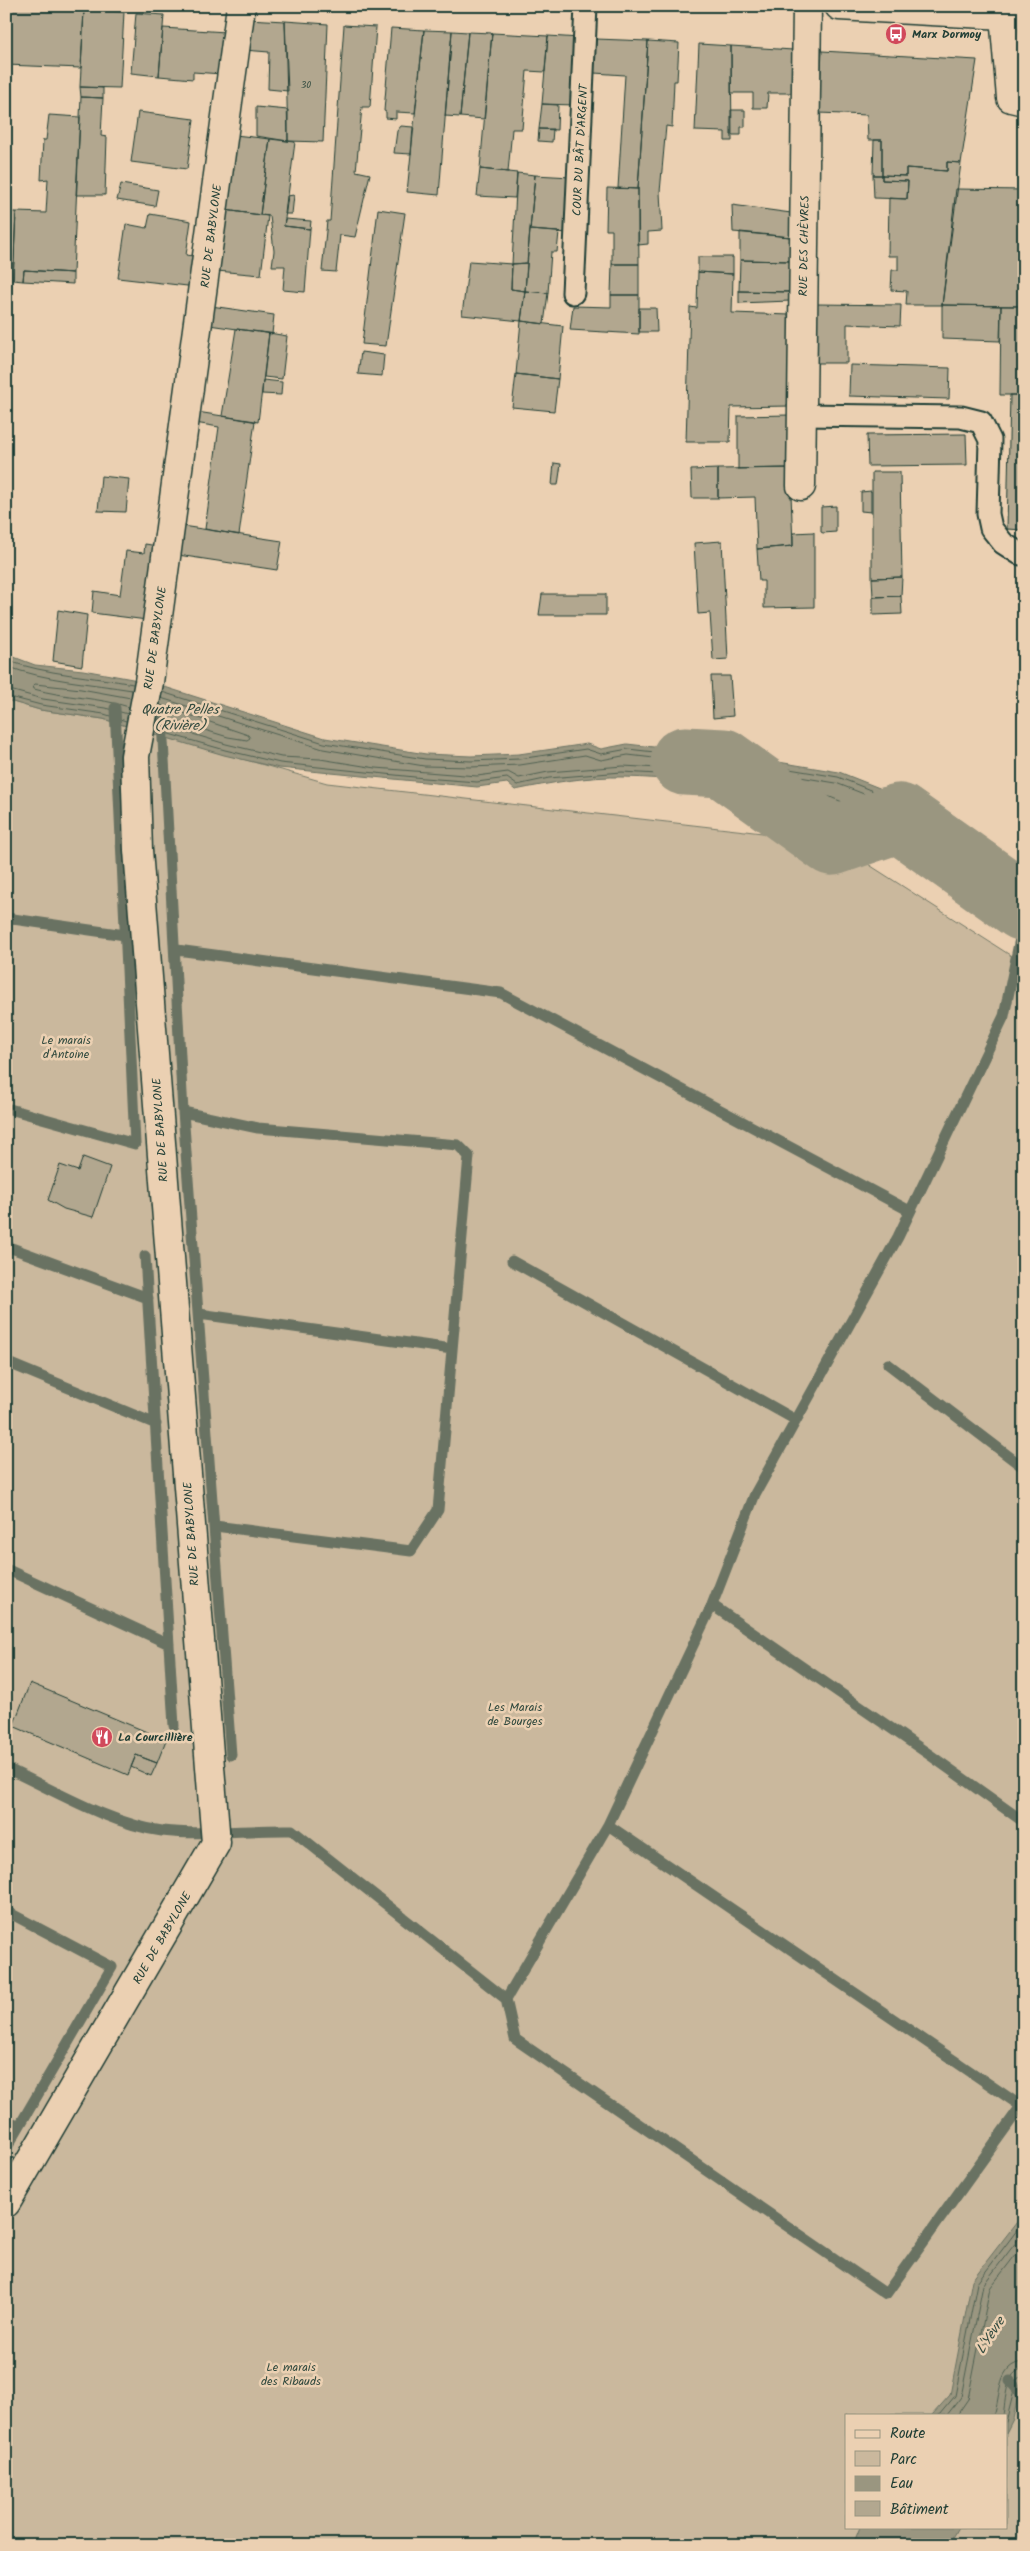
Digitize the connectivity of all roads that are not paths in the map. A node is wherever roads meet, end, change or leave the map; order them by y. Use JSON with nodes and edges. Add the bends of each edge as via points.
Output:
{"nodes":[{"id":1,"x":241,"y":6,"type":"edge"},
{"id":2,"x":586,"y":6,"type":"edge"},
{"id":3,"x":807,"y":6,"type":"edge"},
{"id":4,"x":839,"y":6,"type":"edge"},
{"id":5,"x":908,"y":8,"type":"edge"},
{"id":6,"x":1014,"y":15,"type":"edge"},
{"id":7,"x":1024,"y":100,"type":"edge"},
{"id":8,"x":574,"y":293,"type":"dead end"},
{"id":9,"x":802,"y":414,"type":"junction"},
{"id":10,"x":801,"y":486,"type":"dead end"},
{"id":11,"x":1024,"y":554,"type":"edge"},
{"id":12,"x":6,"y":2203,"type":"edge"}],
"edges":[{"from":1,"to":12,"type":"street","name":"RUE DE BABYLONE","via":[[149,682],[134,756],[138,850],[216,1843]]},
{"from":2,"to":8,"type":"lane","name":"COUR DU BÂT D'ARGENT"},
{"from":3,"to":9,"type":"street","name":"RUE DES CHÈVRES"},
{"from":4,"to":5,"type":"street"},
{"from":5,"to":6,"type":"street"},
{"from":6,"to":7,"type":"street","via":[[1011,98]]},
{"from":9,"to":10,"type":"street","name":"RUE DES CHÈVRES"},
{"from":9,"to":11,"type":"lane","via":[[960,417],[981,422],[990,440],[988,514],[991,528],[1003,543]]}]}
